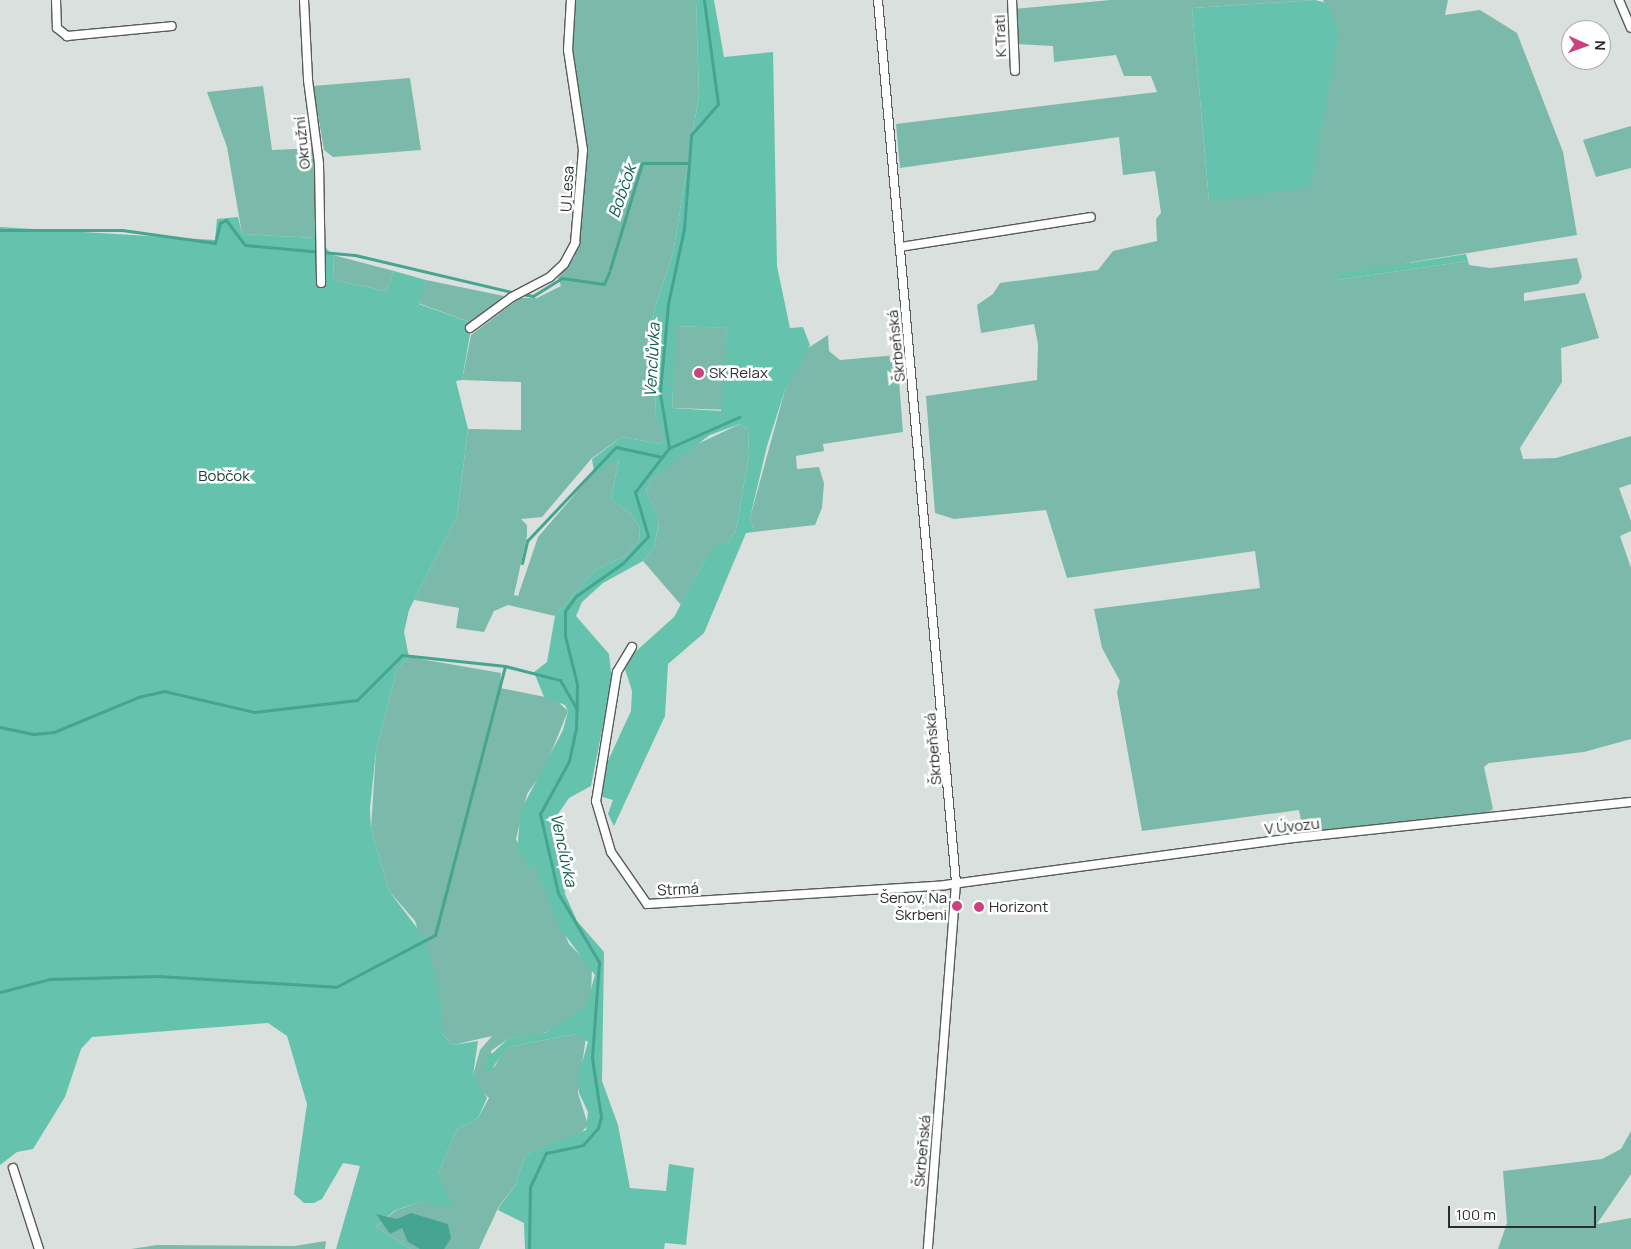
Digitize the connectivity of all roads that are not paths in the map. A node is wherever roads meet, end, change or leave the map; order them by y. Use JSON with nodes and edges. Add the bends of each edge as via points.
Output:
{"nodes":[{"id":1,"x":56,"y":0,"type":"edge"},
{"id":2,"x":304,"y":0,"type":"edge"},
{"id":3,"x":571,"y":0,"type":"edge"},
{"id":4,"x":878,"y":0,"type":"edge"},
{"id":5,"x":1012,"y":0,"type":"edge"},
{"id":6,"x":1618,"y":0,"type":"edge"},
{"id":7,"x":172,"y":26,"type":"dead end"},
{"id":8,"x":1631,"y":28,"type":"edge"},
{"id":9,"x":1014,"y":71,"type":"dead end"},
{"id":10,"x":1091,"y":218,"type":"dead end"},
{"id":11,"x":900,"y":248,"type":"junction"},
{"id":12,"x":321,"y":283,"type":"dead end"},
{"id":13,"x":470,"y":328,"type":"dead end"},
{"id":14,"x":632,"y":647,"type":"dead end"},
{"id":15,"x":1631,"y":802,"type":"edge"},
{"id":16,"x":956,"y":883,"type":"junction"},
{"id":17,"x":13,"y":1168,"type":"dead end"},
{"id":18,"x":39,"y":1249,"type":"edge"},
{"id":19,"x":928,"y":1249,"type":"edge"}],
"edges":[{"from":1,"to":7,"type":"street","via":[[57,28],[67,36]]},
{"from":2,"to":12,"type":"street","name":"Okružní","via":[[308,80],[320,164]]},
{"from":3,"to":13,"type":"street","name":"U Lesa","via":[[568,50],[582,150],[574,244],[564,264],[550,277],[512,297]]},
{"from":4,"to":11,"type":"street","name":"Škrbeňská"},
{"from":5,"to":9,"type":"street","name":"K Trati"},
{"from":6,"to":8,"type":"street"},
{"from":10,"to":11,"type":"street"},
{"from":11,"to":16,"type":"street","name":"Škrbeňská"},
{"from":14,"to":16,"type":"street","name":"Strmá","via":[[617,672],[596,801],[611,852],[647,904]]},
{"from":15,"to":16,"type":"street","name":"V Úvozu","via":[[1294,838]]},
{"from":16,"to":19,"type":"street","name":"Škrbeňská"},
{"from":17,"to":18,"type":"street"}]}
